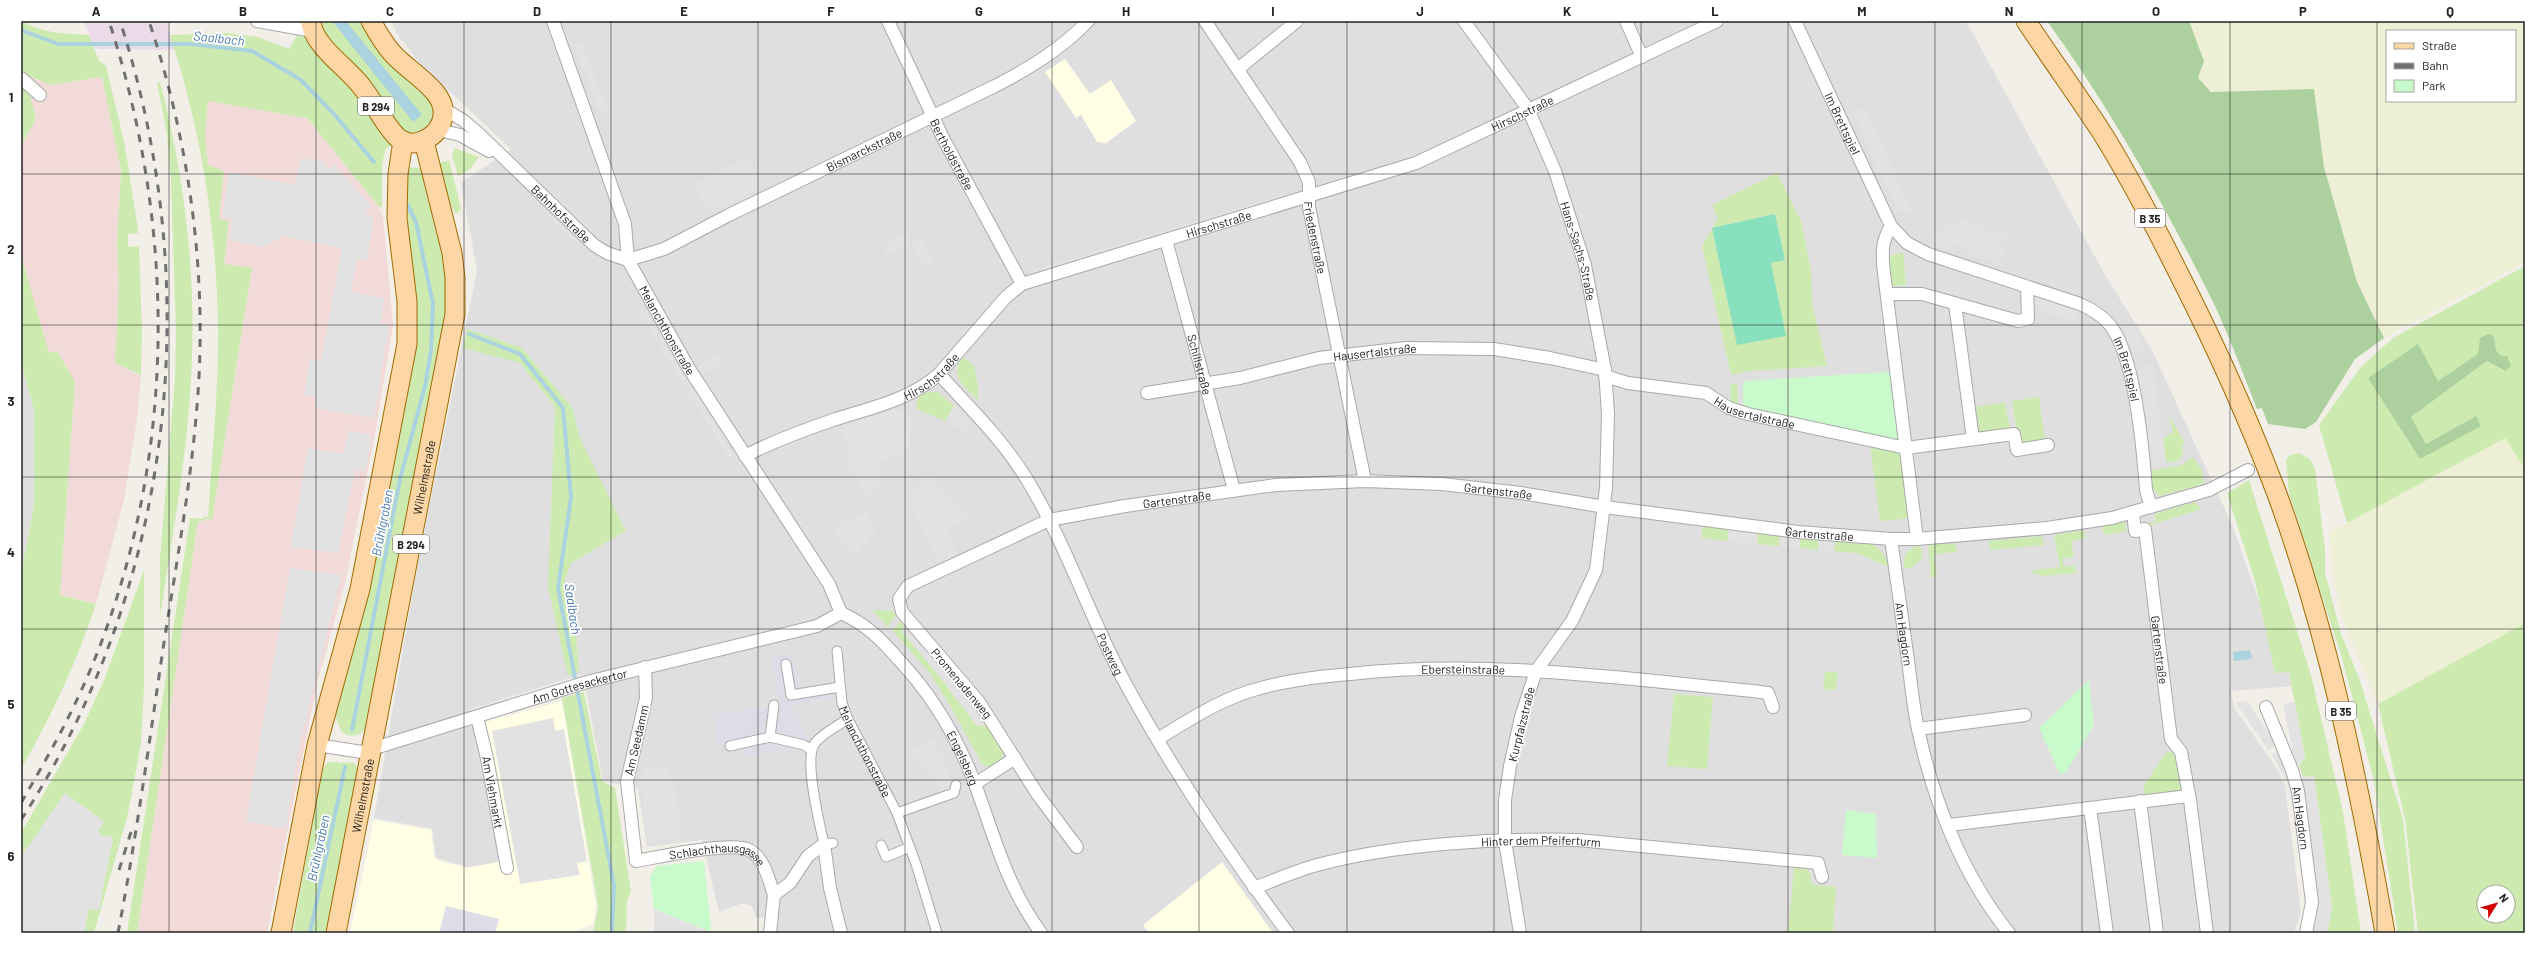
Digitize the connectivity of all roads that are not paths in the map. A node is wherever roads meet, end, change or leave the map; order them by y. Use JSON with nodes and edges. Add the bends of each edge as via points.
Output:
{"nodes":[{"id":1,"x":257,"y":21,"type":"edge"},
{"id":2,"x":371,"y":21,"type":"edge"},
{"id":3,"x":381,"y":21,"type":"edge"},
{"id":4,"x":553,"y":21,"type":"edge"},
{"id":5,"x":888,"y":21,"type":"edge"},
{"id":6,"x":1088,"y":21,"type":"edge"},
{"id":7,"x":1205,"y":21,"type":"edge"},
{"id":8,"x":1296,"y":21,"type":"edge"},
{"id":9,"x":1464,"y":21,"type":"edge"},
{"id":10,"x":1626,"y":21,"type":"edge"},
{"id":11,"x":1717,"y":21,"type":"edge"},
{"id":12,"x":1795,"y":21,"type":"edge"},
{"id":13,"x":2026,"y":21,"type":"edge"},
{"id":14,"x":312,"y":26,"type":"edge"},
{"id":15,"x":392,"y":52,"type":"junction"},
{"id":16,"x":1642,"y":56,"type":"junction"},
{"id":17,"x":1238,"y":69,"type":"junction"},
{"id":18,"x":21,"y":78,"type":"edge"},
{"id":19,"x":40,"y":95,"type":"dead end"},
{"id":20,"x":443,"y":108,"type":"junction"},
{"id":21,"x":1528,"y":109,"type":"junction"},
{"id":22,"x":933,"y":117,"type":"junction"},
{"id":23,"x":439,"y":130,"type":"junction"},
{"id":24,"x":403,"y":141,"type":"junction"},
{"id":25,"x":424,"y":141,"type":"junction"},
{"id":26,"x":501,"y":157,"type":"junction"},
{"id":27,"x":1310,"y":196,"type":"junction"},
{"id":28,"x":1891,"y":226,"type":"junction"},
{"id":29,"x":1166,"y":240,"type":"junction"},
{"id":30,"x":628,"y":260,"type":"junction"},
{"id":31,"x":1022,"y":284,"type":"junction"},
{"id":32,"x":2027,"y":287,"type":"junction"},
{"id":33,"x":1887,"y":294,"type":"junction"},
{"id":34,"x":1955,"y":304,"type":"junction"},
{"id":35,"x":1339,"y":356,"type":"junction"},
{"id":36,"x":1605,"y":373,"type":"junction"},
{"id":37,"x":939,"y":374,"type":"junction"},
{"id":38,"x":1206,"y":384,"type":"junction"},
{"id":39,"x":1147,"y":393,"type":"dead end"},
{"id":40,"x":1973,"y":439,"type":"junction"},
{"id":41,"x":2048,"y":445,"type":"dead end"},
{"id":42,"x":1906,"y":448,"type":"junction"},
{"id":43,"x":745,"y":456,"type":"junction"},
{"id":44,"x":2248,"y":470,"type":"dead end"},
{"id":45,"x":1365,"y":481,"type":"junction"},
{"id":46,"x":1234,"y":490,"type":"junction"},
{"id":47,"x":2151,"y":507,"type":"junction"},
{"id":48,"x":1605,"y":508,"type":"junction"},
{"id":49,"x":2133,"y":512,"type":"junction"},
{"id":50,"x":1049,"y":520,"type":"junction"},
{"id":51,"x":1891,"y":539,"type":"junction"},
{"id":52,"x":1917,"y":539,"type":"junction"},
{"id":53,"x":902,"y":612,"type":"joint"},
{"id":54,"x":841,"y":613,"type":"junction"},
{"id":55,"x":837,"y":651,"type":"dead end"},
{"id":56,"x":786,"y":664,"type":"dead end"},
{"id":57,"x":645,"y":667,"type":"junction"},
{"id":58,"x":1536,"y":671,"type":"junction"},
{"id":59,"x":840,"y":687,"type":"junction"},
{"id":60,"x":782,"y":695,"type":"dead end"},
{"id":61,"x":791,"y":695,"type":"junction"},
{"id":62,"x":778,"y":705,"type":"dead end"},
{"id":63,"x":1773,"y":707,"type":"dead end"},
{"id":64,"x":2266,"y":707,"type":"dead end"},
{"id":65,"x":2025,"y":715,"type":"dead end"},
{"id":66,"x":477,"y":717,"type":"junction"},
{"id":67,"x":848,"y":719,"type":"junction"},
{"id":68,"x":1918,"y":729,"type":"junction"},
{"id":69,"x":770,"y":737,"type":"junction"},
{"id":70,"x":1158,"y":739,"type":"junction"},
{"id":71,"x":317,"y":745,"type":"junction"},
{"id":72,"x":730,"y":746,"type":"dead end"},
{"id":73,"x":373,"y":749,"type":"junction"},
{"id":74,"x":811,"y":750,"type":"junction"},
{"id":75,"x":1015,"y":758,"type":"junction"},
{"id":76,"x":975,"y":784,"type":"junction"},
{"id":77,"x":956,"y":785,"type":"dead end"},
{"id":78,"x":2188,"y":796,"type":"junction"},
{"id":79,"x":2140,"y":801,"type":"junction"},
{"id":80,"x":2090,"y":808,"type":"junction"},
{"id":81,"x":897,"y":813,"type":"junction"},
{"id":82,"x":1948,"y":825,"type":"junction"},
{"id":83,"x":1505,"y":841,"type":"junction"},
{"id":84,"x":828,"y":844,"type":"junction"},
{"id":85,"x":881,"y":845,"type":"dead end"},
{"id":86,"x":910,"y":847,"type":"junction"},
{"id":87,"x":1077,"y":847,"type":"dead end"},
{"id":88,"x":636,"y":861,"type":"joint"},
{"id":89,"x":507,"y":868,"type":"dead end"},
{"id":90,"x":1822,"y":877,"type":"dead end"},
{"id":91,"x":1254,"y":888,"type":"junction"},
{"id":92,"x":774,"y":895,"type":"junction"},
{"id":93,"x":280,"y":933,"type":"edge"},
{"id":94,"x":336,"y":933,"type":"edge"},
{"id":95,"x":770,"y":933,"type":"edge"},
{"id":96,"x":841,"y":933,"type":"edge"},
{"id":97,"x":937,"y":933,"type":"edge"},
{"id":98,"x":1041,"y":933,"type":"edge"},
{"id":99,"x":1288,"y":933,"type":"edge"},
{"id":100,"x":1520,"y":933,"type":"edge"},
{"id":101,"x":2009,"y":933,"type":"edge"},
{"id":102,"x":2107,"y":933,"type":"edge"},
{"id":103,"x":2157,"y":933,"type":"edge"},
{"id":104,"x":2207,"y":933,"type":"edge"},
{"id":105,"x":2306,"y":933,"type":"edge"},
{"id":106,"x":2385,"y":933,"type":"edge"}],
"edges":[{"from":1,"to":14,"type":"street"},
{"from":2,"to":15,"type":"main road"},
{"from":3,"to":15,"type":"main road"},
{"from":4,"to":30,"type":"street","name":"Melanchthonstraße","via":[[625,224]]},
{"from":5,"to":22,"type":"street","name":"Bertholdstraße"},
{"from":6,"to":22,"type":"street","name":"Bismarckstraße","via":[[1064,44],[1029,68]]},
{"from":7,"to":17,"type":"street","name":"Friedenstraße"},
{"from":8,"to":17,"type":"street"},
{"from":9,"to":21,"type":"street","name":"Hans-Sachs-Straße"},
{"from":10,"to":16,"type":"street"},
{"from":11,"to":16,"type":"street","name":"Hirschstraße"},
{"from":12,"to":28,"type":"street","name":"Im Brettspiel"},
{"from":13,"to":106,"type":"main road","number":"B 35","via":[[2100,130],[2159,234],[2212,340],[2277,494],[2332,676],[2361,802]]},
{"from":14,"to":24,"type":"main road","number":"B 294","via":[[320,44],[361,86],[392,131]]},
{"from":15,"to":20,"type":"main road","via":[[432,90]]},
{"from":16,"to":21,"type":"street","name":"Hirschstraße"},
{"from":17,"to":27,"type":"street","name":"Friedenstraße","via":[[1300,162],[1309,182]]},
{"from":18,"to":19,"type":"street"},
{"from":20,"to":23,"type":"main road","via":[[443,120]]},
{"from":20,"to":26,"type":"street","name":"Bahnhofstraße","via":[[464,120]]},
{"from":21,"to":27,"type":"street","name":"Hirschstraße","via":[[1416,163]]},
{"from":21,"to":36,"type":"street","name":"Hans-Sachs-Straße","via":[[1546,148],[1578,239]]},
{"from":22,"to":30,"type":"street","name":"Bismarckstraße","via":[[729,215],[664,250]]},
{"from":22,"to":31,"type":"street","name":"Bertholdstraße"},
{"from":23,"to":25,"type":"main road"},
{"from":23,"to":26,"type":"street","name":"Bahnhofstraße","via":[[460,135]]},
{"from":24,"to":25,"type":"main road","via":[[412,144]]},
{"from":24,"to":71,"type":"main road","via":[[398,174],[397,218],[407,301],[407,344],[360,589]]},
{"from":25,"to":73,"type":"main road","name":"Wilhelmstraße","number":"B 294","via":[[453,260],[456,278],[455,314]]},
{"from":26,"to":30,"type":"street","name":"Bahnhofstraße","via":[[594,244],[607,253]]},
{"from":27,"to":29,"type":"street","name":"Hirschstraße"},
{"from":27,"to":35,"type":"street","name":"Friedenstraße","via":[[1309,207]]},
{"from":28,"to":32,"type":"street","name":"Im Brettspiel","via":[[1907,243],[1928,254]]},
{"from":28,"to":33,"type":"street","via":[[1885,236],[1882,250]]},
{"from":29,"to":31,"type":"street","name":"Hirschstraße"},
{"from":29,"to":38,"type":"street","name":"Schillstraße"},
{"from":30,"to":43,"type":"street","name":"Melanchthonstraße","via":[[670,338]]},
{"from":31,"to":37,"type":"street","name":"Hirschstraße","via":[[1006,297]]},
{"from":32,"to":34,"type":"street","via":[[2028,319],[2018,321]]},
{"from":32,"to":47,"type":"street","name":"Im Brettspiel","via":[[2097,312],[2109,324],[2119,340],[2130,370],[2146,490]]},
{"from":33,"to":34,"type":"street","via":[[1922,294]]},
{"from":33,"to":42,"type":"street"},
{"from":34,"to":40,"type":"street"},
{"from":35,"to":36,"type":"street","name":"Hausertalstraße","via":[[1406,348],[1477,348],[1550,358]]},
{"from":35,"to":38,"type":"street","name":"Hausertalstraße","via":[[1319,358]]},
{"from":35,"to":45,"type":"street","name":"Friedenstraße"},
{"from":36,"to":42,"type":"street","name":"Hausertalstraße","via":[[1628,383],[1706,393],[1729,408],[1748,414]]},
{"from":36,"to":48,"type":"street","name":"Hans-Sachs-Straße","via":[[1609,456]]},
{"from":37,"to":43,"type":"street","name":"Hirschstraße","via":[[911,394],[786,438]]},
{"from":37,"to":50,"type":"street","name":"Postweg","via":[[995,433],[1026,479]]},
{"from":38,"to":39,"type":"street","name":"Hausertalstraße"},
{"from":38,"to":46,"type":"street","name":"Schillstraße"},
{"from":40,"to":41,"type":"street","via":[[2014,434],[2017,450]]},
{"from":40,"to":42,"type":"street"},
{"from":42,"to":52,"type":"street"},
{"from":43,"to":54,"type":"street","name":"Melanchthonstraße","via":[[829,584]]},
{"from":44,"to":47,"type":"street","name":"Gartenstraße","via":[[2209,490]]},
{"from":45,"to":46,"type":"street","name":"Gartenstraße","via":[[1276,485]]},
{"from":45,"to":48,"type":"street","name":"Gartenstraße","via":[[1482,488]]},
{"from":46,"to":50,"type":"street","name":"Gartenstraße"},
{"from":47,"to":49,"type":"street","name":"Gartenstraße"},
{"from":48,"to":51,"type":"street","name":"Gartenstraße","via":[[1798,532]]},
{"from":48,"to":58,"type":"street","name":"Kurpfalzstraße","via":[[1599,560],[1586,595],[1572,621]]},
{"from":49,"to":52,"type":"street","name":"Gartenstraße","via":[[2053,527]]},
{"from":49,"to":78,"type":"street","name":"Gartenstraße","via":[[2135,531],[2145,529],[2171,739],[2181,752]]},
{"from":50,"to":53,"type":"street","name":"Gartenstraße","via":[[908,586],[899,599]]},
{"from":50,"to":70,"type":"street","name":"Postweg","via":[[1123,678]]},
{"from":51,"to":52,"type":"street","name":"Gartenstraße"},
{"from":51,"to":68,"type":"street","name":"Am Hagdorn"},
{"from":53,"to":75,"type":"street","name":"Promenadenweg","via":[[980,702]]},
{"from":54,"to":57,"type":"street","name":"Am Gottesackertor","via":[[817,626]]},
{"from":54,"to":76,"type":"street","name":"Engelsberg","via":[[860,621],[880,638],[912,673],[945,722]]},
{"from":55,"to":59,"type":"street","name":"Melanchthonstraße"},
{"from":56,"to":61,"type":"street"},
{"from":57,"to":66,"type":"street","name":"Am Gottesackertor","via":[[587,682]]},
{"from":57,"to":88,"type":"street","name":"Am Seedamm","via":[[646,698],[627,781]]},
{"from":58,"to":63,"type":"street","name":"Ebersteinstraße","via":[[1768,693]]},
{"from":58,"to":70,"type":"street","name":"Ebersteinstraße","via":[[1420,668],[1302,679],[1275,684],[1223,701]]},
{"from":58,"to":83,"type":"street","name":"Kurpfalzstraße","via":[[1520,717],[1510,766],[1505,800]]},
{"from":59,"to":61,"type":"street"},
{"from":59,"to":67,"type":"street","name":"Melanchthonstraße"},
{"from":60,"to":61,"type":"street"},
{"from":62,"to":69,"type":"street","via":[[772,719]]},
{"from":64,"to":105,"type":"street","name":"Am Hagdorn","via":[[2292,770],[2300,804],[2312,902]]},
{"from":65,"to":68,"type":"street"},
{"from":66,"to":73,"type":"street","name":"Am Gottesackertor"},
{"from":66,"to":89,"type":"street","name":"Am Viehmarkt"},
{"from":67,"to":74,"type":"street","via":[[823,736]]},
{"from":67,"to":81,"type":"street","name":"Melanchthonstraße"},
{"from":68,"to":82,"type":"street","name":"Am Hagdorn","via":[[1934,788]]},
{"from":69,"to":72,"type":"street"},
{"from":69,"to":74,"type":"street","via":[[804,745]]},
{"from":70,"to":91,"type":"street","name":"Postweg","via":[[1214,830]]},
{"from":71,"to":73,"type":"street","name":"Am Gottesackertor","via":[[362,752]]},
{"from":71,"to":93,"type":"main road"},
{"from":73,"to":94,"type":"main road","name":"Wilhelmstraße","number":"B 294"},
{"from":74,"to":84,"type":"street","via":[[811,766]]},
{"from":75,"to":76,"type":"street"},
{"from":75,"to":87,"type":"street","name":"Promenadenweg","via":[[1038,795]]},
{"from":76,"to":98,"type":"street","name":"Engelsberg","via":[[1010,880]]},
{"from":77,"to":81,"type":"street","via":[[954,794]]},
{"from":78,"to":79,"type":"street"},
{"from":78,"to":104,"type":"street"},
{"from":79,"to":80,"type":"street"},
{"from":79,"to":103,"type":"street"},
{"from":80,"to":82,"type":"street"},
{"from":80,"to":102,"type":"street"},
{"from":81,"to":86,"type":"street","name":"Melanchthonstraße"},
{"from":82,"to":101,"type":"street","name":"Am Hagdorn","via":[[1981,892]]},
{"from":83,"to":90,"type":"street","name":"Hinter dem Pfeiferturm","via":[[1578,840],[1818,863]]},
{"from":83,"to":91,"type":"street","name":"Hinter dem Pfeiferturm","via":[[1428,847],[1350,858],[1317,866]]},
{"from":83,"to":100,"type":"street","name":"Kurpfalzstraße"},
{"from":84,"to":92,"type":"street","via":[[808,856],[790,883]]},
{"from":84,"to":96,"type":"street","via":[[830,888]]},
{"from":85,"to":86,"type":"street","via":[[886,857]]},
{"from":86,"to":97,"type":"street","name":"Melanchthonstraße"},
{"from":88,"to":92,"type":"street","name":"Schlachthausgasse","via":[[730,846],[749,850],[760,860]]},
{"from":91,"to":99,"type":"street","name":"Postweg"},
{"from":92,"to":95,"type":"street"}]}
